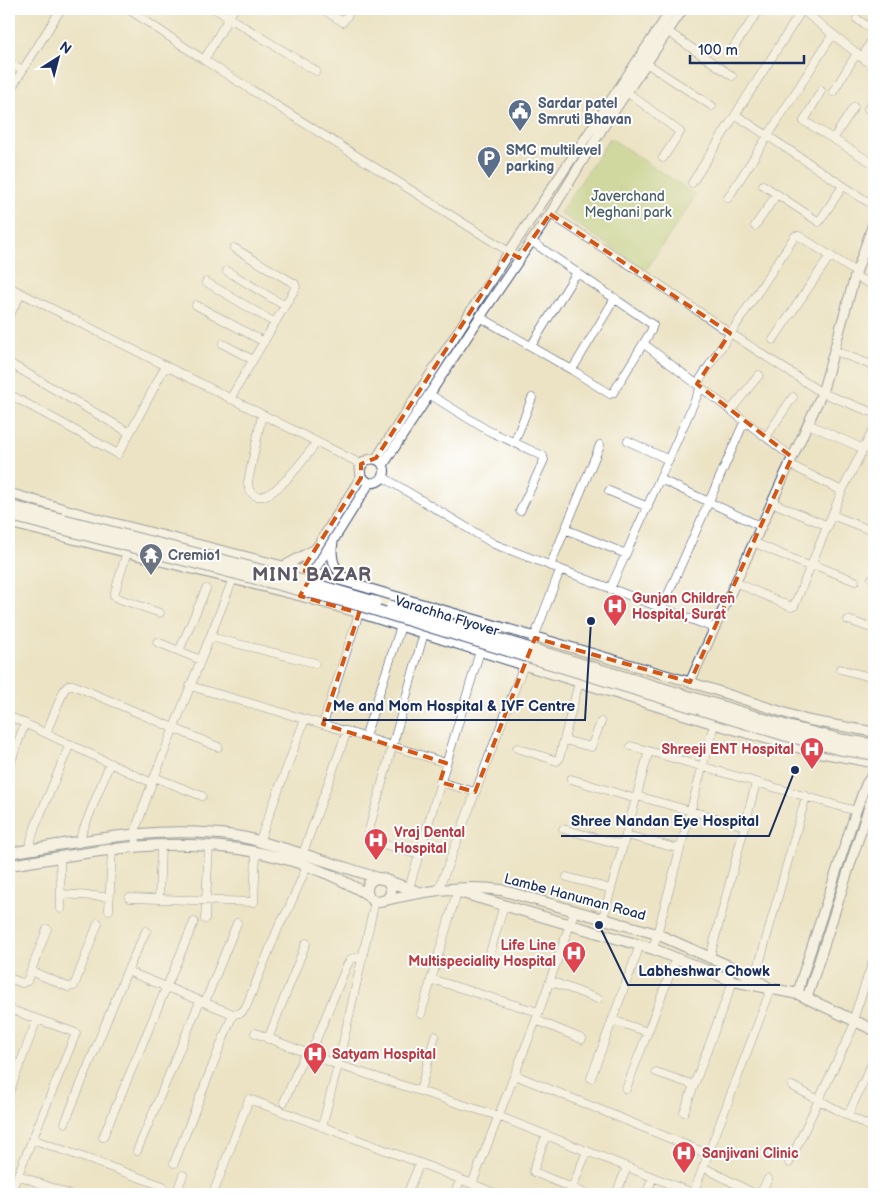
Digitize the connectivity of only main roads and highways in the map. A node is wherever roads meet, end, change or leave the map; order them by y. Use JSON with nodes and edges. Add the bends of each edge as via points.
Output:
{"nodes":[{"id":1,"x":9,"y":506,"type":"edge"},
{"id":2,"x":9,"y":515,"type":"edge"},
{"id":3,"x":874,"y":745,"type":"edge"},
{"id":4,"x":874,"y":754,"type":"edge"},
{"id":5,"x":257,"y":847,"type":"junction"},
{"id":6,"x":9,"y":853,"type":"edge"},
{"id":7,"x":9,"y":865,"type":"edge"},
{"id":8,"x":383,"y":879,"type":"junction"},
{"id":9,"x":455,"y":891,"type":"junction"},
{"id":10,"x":420,"y":892,"type":"junction"},
{"id":11,"x":375,"y":899,"type":"junction"},
{"id":12,"x":771,"y":989,"type":"junction"},
{"id":13,"x":874,"y":1030,"type":"edge"}],
"edges":[{"from":1,"to":3,"type":"main road","name":"Varachha Flyover","bridge":true,"via":[[303,580],[789,727]]},
{"from":2,"to":4,"type":"main road","name":"Varachha Flyover","bridge":true,"via":[[359,605],[785,735]]},
{"from":5,"to":6,"type":"main road","via":[[236,836],[200,832],[135,834]]},
{"from":5,"to":7,"type":"main road","via":[[136,846]]},
{"from":5,"to":8,"type":"main road","via":[[303,853]]},
{"from":5,"to":11,"type":"main road","via":[[347,882]]},
{"from":8,"to":10,"type":"main road"},
{"from":8,"to":11,"type":"main road","via":[[370,882],[367,888]]},
{"from":8,"to":11,"type":"main road","via":[[390,890],[388,897]]},
{"from":9,"to":10,"type":"main road"},
{"from":9,"to":12,"type":"main road","name":"Lambe Hanuman Road","via":[[653,949],[733,981]]},
{"from":9,"to":12,"type":"main road","name":"Lambe Hanuman Road","via":[[483,887],[501,890],[657,934]]},
{"from":10,"to":11,"type":"main road"},
{"from":12,"to":13,"type":"main road","name":"Lambe Hanuman Road","via":[[802,996]]}]}
